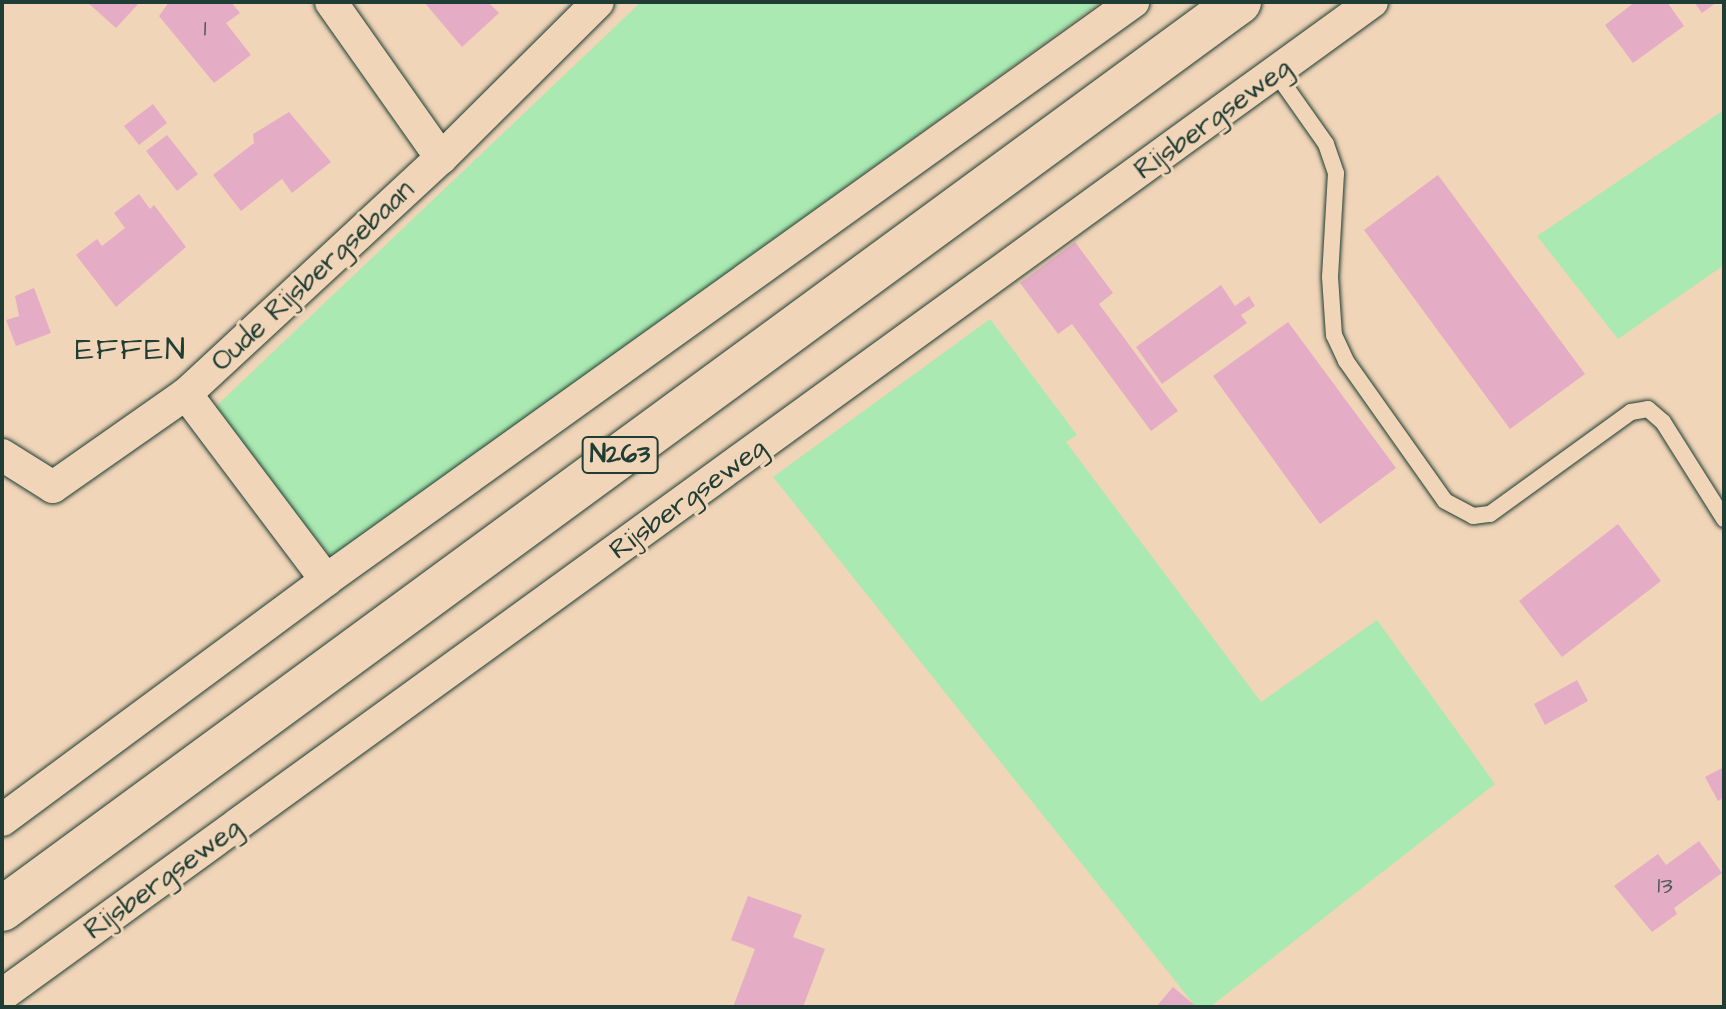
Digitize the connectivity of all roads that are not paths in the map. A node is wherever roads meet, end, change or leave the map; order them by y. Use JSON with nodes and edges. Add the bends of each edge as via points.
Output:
{"nodes":[{"id":1,"x":331,"y":2,"type":"edge"},
{"id":2,"x":598,"y":2,"type":"edge"},
{"id":3,"x":1133,"y":2,"type":"edge"},
{"id":4,"x":1239,"y":2,"type":"edge"},
{"id":5,"x":1372,"y":2,"type":"edge"},
{"id":6,"x":1276,"y":73,"type":"junction"},
{"id":7,"x":441,"y":158,"type":"junction"},
{"id":8,"x":186,"y":394,"type":"junction"},
{"id":9,"x":2,"y":455,"type":"edge"},
{"id":10,"x":1724,"y":519,"type":"edge"},
{"id":11,"x":326,"y":580,"type":"junction"},
{"id":12,"x":2,"y":820,"type":"edge"},
{"id":13,"x":2,"y":909,"type":"edge"},
{"id":14,"x":2,"y":995,"type":"edge"}],
"edges":[{"from":1,"to":7,"type":"street"},
{"from":2,"to":7,"type":"street","name":"Oude Rijsbergsebaan"},
{"from":3,"to":11,"type":"street"},
{"from":4,"to":13,"type":"main road","number":"N263"},
{"from":5,"to":6,"type":"street","name":"Rijsbergseweg"},
{"from":6,"to":10,"type":"lane","via":[[1326,144],[1336,173],[1330,277],[1334,335],[1346,361],[1445,501],[1473,516],[1490,514],[1631,412],[1648,409],[1663,422]]},
{"from":6,"to":14,"type":"street","name":"Rijsbergseweg"},
{"from":7,"to":8,"type":"street","name":"Oude Rijsbergsebaan"},
{"from":8,"to":9,"type":"street","name":"Oude Rijsbergsebaan","via":[[53,487]]},
{"from":8,"to":11,"type":"street"},
{"from":11,"to":12,"type":"street"}]}
